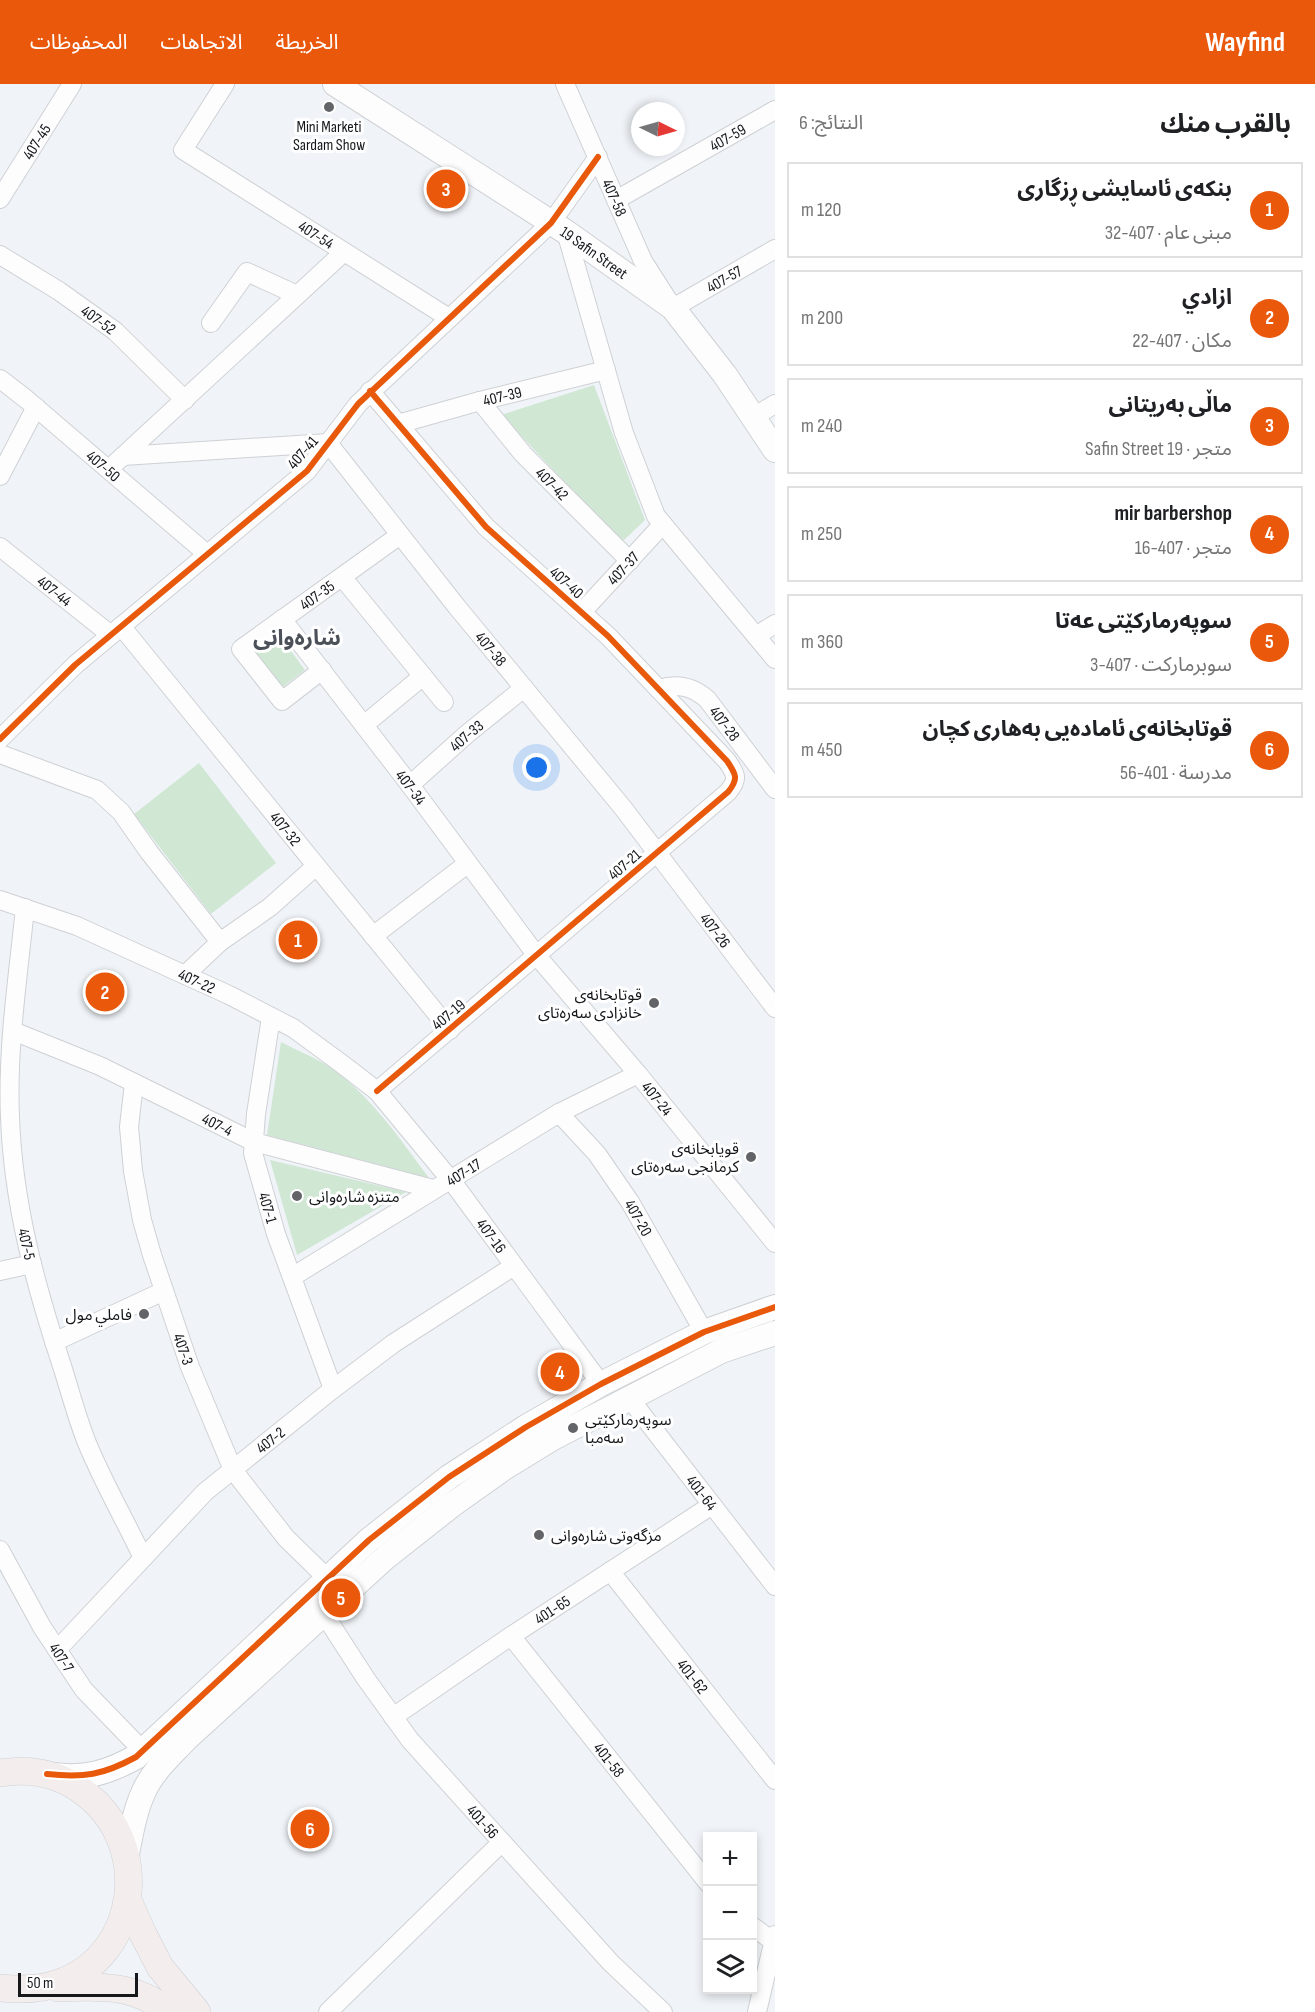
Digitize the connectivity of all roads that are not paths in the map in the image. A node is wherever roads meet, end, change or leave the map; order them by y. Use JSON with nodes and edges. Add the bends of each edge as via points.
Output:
{"nodes":[{"id":1,"x":72,"y":84,"type":"edge"},
{"id":2,"x":225,"y":84,"type":"edge"},
{"id":3,"x":335,"y":84,"type":"edge"},
{"id":4,"x":568,"y":85,"type":"edge"},
{"id":5,"x":775,"y":110,"type":"edge"},
{"id":6,"x":597,"y":157,"type":"junction"},
{"id":7,"x":0,"y":199,"type":"edge"},
{"id":8,"x":616,"y":200,"type":"junction"},
{"id":9,"x":559,"y":228,"type":"junction"},
{"id":10,"x":775,"y":249,"type":"edge"},
{"id":11,"x":344,"y":252,"type":"junction"},
{"id":12,"x":0,"y":255,"type":"edge"},
{"id":13,"x":297,"y":295,"type":"junction"},
{"id":14,"x":672,"y":308,"type":"junction"},
{"id":15,"x":449,"y":318,"type":"junction"},
{"id":16,"x":211,"y":323,"type":"dead end"},
{"id":17,"x":606,"y":370,"type":"junction"},
{"id":18,"x":0,"y":379,"type":"edge"},
{"id":19,"x":370,"y":391,"type":"junction"},
{"id":20,"x":184,"y":400,"type":"junction"},
{"id":21,"x":480,"y":400,"type":"junction"},
{"id":22,"x":775,"y":404,"type":"edge"},
{"id":23,"x":36,"y":407,"type":"junction"},
{"id":24,"x":753,"y":417,"type":"junction"},
{"id":25,"x":398,"y":424,"type":"junction"},
{"id":26,"x":328,"y":443,"type":"junction"},
{"id":27,"x":775,"y":450,"type":"edge"},
{"id":28,"x":123,"y":456,"type":"junction"},
{"id":29,"x":109,"y":469,"type":"junction"},
{"id":30,"x":0,"y":476,"type":"edge"},
{"id":31,"x":663,"y":524,"type":"junction"},
{"id":32,"x":400,"y":535,"type":"junction"},
{"id":33,"x":0,"y":547,"type":"edge"},
{"id":34,"x":207,"y":554,"type":"junction"},
{"id":35,"x":630,"y":561,"type":"junction"},
{"id":36,"x":342,"y":577,"type":"junction"},
{"id":37,"x":582,"y":612,"type":"junction"},
{"id":38,"x":282,"y":620,"type":"junction"},
{"id":39,"x":775,"y":624,"type":"edge"},
{"id":40,"x":116,"y":630,"type":"junction"},
{"id":41,"x":756,"y":636,"type":"junction"},
{"id":42,"x":775,"y":659,"type":"edge"},
{"id":43,"x":322,"y":670,"type":"junction"},
{"id":44,"x":423,"y":676,"type":"junction"},
{"id":45,"x":524,"y":688,"type":"junction"},
{"id":46,"x":659,"y":689,"type":"junction"},
{"id":47,"x":444,"y":702,"type":"dead end"},
{"id":48,"x":364,"y":725,"type":"junction"},
{"id":49,"x":0,"y":739,"type":"edge"},
{"id":50,"x":0,"y":754,"type":"edge"},
{"id":51,"x":410,"y":785,"type":"junction"},
{"id":52,"x":775,"y":789,"type":"edge"},
{"id":53,"x":728,"y":792,"type":"joint"},
{"id":54,"x":657,"y":853,"type":"junction"},
{"id":55,"x":467,"y":864,"type":"junction"},
{"id":56,"x":316,"y":866,"type":"junction"},
{"id":57,"x":0,"y":900,"type":"edge"},
{"id":58,"x":25,"y":908,"type":"junction"},
{"id":59,"x":373,"y":936,"type":"junction"},
{"id":60,"x":220,"y":942,"type":"junction"},
{"id":61,"x":537,"y":956,"type":"junction"},
{"id":62,"x":185,"y":975,"type":"junction"},
{"id":63,"x":775,"y":1008,"type":"edge"},
{"id":64,"x":271,"y":1017,"type":"junction"},
{"id":65,"x":13,"y":1030,"type":"junction"},
{"id":66,"x":450,"y":1030,"type":"junction"},
{"id":67,"x":638,"y":1074,"type":"junction"},
{"id":68,"x":134,"y":1083,"type":"junction"},
{"id":69,"x":376,"y":1091,"type":"junction"},
{"id":70,"x":559,"y":1113,"type":"junction"},
{"id":71,"x":254,"y":1142,"type":"junction"},
{"id":72,"x":450,"y":1178,"type":"junction"},
{"id":73,"x":433,"y":1189,"type":"junction"},
{"id":74,"x":775,"y":1243,"type":"edge"},
{"id":75,"x":32,"y":1264,"type":"junction"},
{"id":76,"x":514,"y":1266,"type":"junction"},
{"id":77,"x":0,"y":1271,"type":"edge"},
{"id":78,"x":292,"y":1276,"type":"junction"},
{"id":79,"x":164,"y":1291,"type":"junction"},
{"id":80,"x":775,"y":1307,"type":"edge"},
{"id":81,"x":704,"y":1332,"type":"junction"},
{"id":82,"x":775,"y":1333,"type":"edge"},
{"id":83,"x":54,"y":1342,"type":"junction"},
{"id":84,"x":601,"y":1384,"type":"junction"},
{"id":85,"x":333,"y":1389,"type":"junction"},
{"id":86,"x":630,"y":1399,"type":"junction"},
{"id":87,"x":233,"y":1470,"type":"junction"},
{"id":88,"x":712,"y":1505,"type":"junction"},
{"id":89,"x":0,"y":1550,"type":"edge"},
{"id":90,"x":143,"y":1558,"type":"junction"},
{"id":91,"x":610,"y":1571,"type":"junction"},
{"id":92,"x":328,"y":1579,"type":"junction"},
{"id":93,"x":775,"y":1586,"type":"edge"},
{"id":94,"x":324,"y":1614,"type":"junction"},
{"id":95,"x":511,"y":1636,"type":"junction"},
{"id":96,"x":57,"y":1650,"type":"junction"},
{"id":97,"x":393,"y":1717,"type":"junction"},
{"id":98,"x":144,"y":1752,"type":"junction"},
{"id":99,"x":5,"y":1770,"type":"edge"},
{"id":100,"x":47,"y":1774,"type":"junction"},
{"id":101,"x":775,"y":1780,"type":"edge"},
{"id":102,"x":502,"y":1842,"type":"junction"},
{"id":103,"x":127,"y":1854,"type":"junction"},
{"id":104,"x":703,"y":1877,"type":"edge"},
{"id":105,"x":128,"y":1900,"type":"junction"},
{"id":106,"x":757,"y":1928,"type":"edge"},
{"id":107,"x":774,"y":1939,"type":"edge"},
{"id":108,"x":14,"y":1990,"type":"edge"},
{"id":109,"x":169,"y":2012,"type":"edge"},
{"id":110,"x":197,"y":2012,"type":"edge"},
{"id":111,"x":328,"y":2012,"type":"edge"},
{"id":112,"x":663,"y":2012,"type":"edge"},
{"id":113,"x":757,"y":2012,"type":"edge"}],
"edges":[{"from":1,"to":7,"type":"street","name":"407-45"},
{"from":2,"to":11,"type":"street","name":"407-54","via":[[183,150]]},
{"from":3,"to":9,"type":"street","name":"19 Safin Street"},
{"from":4,"to":6,"type":"street","name":"407-58"},
{"from":5,"to":8,"type":"street","name":"407-59"},
{"from":6,"to":8,"type":"street","name":"407-58"},
{"from":6,"to":9,"type":"street","name":"407-41"},
{"from":8,"to":14,"type":"street","name":"407-58","via":[[643,261]]},
{"from":9,"to":14,"type":"street","name":"19 Safin Street"},
{"from":9,"to":15,"type":"street","name":"407-41"},
{"from":9,"to":17,"type":"street"},
{"from":10,"to":14,"type":"street","name":"407-57"},
{"from":11,"to":13,"type":"street"},
{"from":11,"to":15,"type":"street","name":"407-54"},
{"from":12,"to":20,"type":"street","name":"407-52","via":[[115,332]]},
{"from":13,"to":16,"type":"street","via":[[247,272]]},
{"from":13,"to":20,"type":"street"},
{"from":14,"to":24,"type":"street","name":"19 Safin Street"},
{"from":15,"to":19,"type":"street","name":"407-41"},
{"from":17,"to":21,"type":"street","name":"407-39"},
{"from":17,"to":31,"type":"street","via":[[624,433],[656,516]]},
{"from":18,"to":23,"type":"street","name":"407-50"},
{"from":19,"to":25,"type":"street","name":"407-40"},
{"from":19,"to":26,"type":"street","name":"407-41"},
{"from":20,"to":28,"type":"street"},
{"from":21,"to":25,"type":"street","name":"407-39"},
{"from":21,"to":35,"type":"street","name":"407-42","via":[[523,454]]},
{"from":22,"to":24,"type":"street"},
{"from":23,"to":29,"type":"street","name":"407-50"},
{"from":23,"to":30,"type":"street"},
{"from":24,"to":27,"type":"street","name":"19 Safin Street"},
{"from":25,"to":37,"type":"street","name":"407-40","via":[[486,527]]},
{"from":26,"to":28,"type":"street"},
{"from":26,"to":32,"type":"street","name":"407-38"},
{"from":26,"to":34,"type":"street","name":"407-41","via":[[307,471]]},
{"from":28,"to":29,"type":"street"},
{"from":29,"to":34,"type":"street","name":"407-50"},
{"from":31,"to":35,"type":"street","name":"407-37"},
{"from":31,"to":41,"type":"street"},
{"from":32,"to":36,"type":"street","name":"407-35"},
{"from":32,"to":45,"type":"street","name":"407-38"},
{"from":33,"to":40,"type":"street","name":"407-44"},
{"from":34,"to":40,"type":"street","name":"407-41"},
{"from":35,"to":37,"type":"street","name":"407-37"},
{"from":36,"to":38,"type":"street","name":"407-35"},
{"from":36,"to":44,"type":"street"},
{"from":37,"to":46,"type":"street","name":"407-40"},
{"from":38,"to":43,"type":"street","name":"407-34"},
{"from":38,"to":43,"type":"street","name":"407-35","via":[[241,649],[282,701]]},
{"from":39,"to":41,"type":"street"},
{"from":40,"to":49,"type":"street","name":"407-41"},
{"from":40,"to":56,"type":"street","name":"407-32"},
{"from":41,"to":42,"type":"street"},
{"from":43,"to":48,"type":"street","name":"407-34"},
{"from":44,"to":47,"type":"street"},
{"from":44,"to":48,"type":"street"},
{"from":45,"to":51,"type":"street","name":"407-33"},
{"from":45,"to":54,"type":"street","name":"407-38"},
{"from":46,"to":52,"type":"street","name":"407-28","via":[[684,686],[707,699]]},
{"from":46,"to":53,"type":"street","name":"407-40","via":[[727,761],[735,773],[735,785]]},
{"from":48,"to":51,"type":"street","name":"407-34"},
{"from":50,"to":60,"type":"street","via":[[97,790],[121,812]]},
{"from":51,"to":55,"type":"street","name":"407-34"},
{"from":53,"to":54,"type":"street","name":"407-21"},
{"from":54,"to":61,"type":"street","name":"407-21"},
{"from":54,"to":63,"type":"street","name":"407-26"},
{"from":55,"to":59,"type":"street"},
{"from":55,"to":61,"type":"street","name":"407-34"},
{"from":56,"to":59,"type":"street","name":"407-32"},
{"from":56,"to":60,"type":"street","via":[[270,907]]},
{"from":57,"to":58,"type":"street","name":"407-22"},
{"from":58,"to":62,"type":"street","name":"407-22","via":[[77,926]]},
{"from":58,"to":65,"type":"street","name":"407-5"},
{"from":59,"to":66,"type":"street","name":"407-32"},
{"from":60,"to":62,"type":"street"},
{"from":61,"to":66,"type":"street","name":"407-19"},
{"from":61,"to":67,"type":"street","name":"407-24"},
{"from":62,"to":64,"type":"street","name":"407-22"},
{"from":64,"to":69,"type":"street","name":"407-22","via":[[293,1028]]},
{"from":64,"to":71,"type":"street","name":"407-1"},
{"from":65,"to":68,"type":"street","name":"407-4"},
{"from":65,"to":75,"type":"street","name":"407-5","via":[[10,1116],[14,1171]]},
{"from":66,"to":69,"type":"street","name":"407-19"},
{"from":67,"to":70,"type":"street","name":"407-17"},
{"from":67,"to":74,"type":"street","name":"407-24"},
{"from":68,"to":71,"type":"street","name":"407-4"},
{"from":68,"to":79,"type":"street","name":"407-3","via":[[129,1127],[133,1171],[142,1220]]},
{"from":69,"to":72,"type":"street","name":"407-16"},
{"from":70,"to":72,"type":"street","name":"407-17"},
{"from":70,"to":81,"type":"street","name":"407-20","via":[[597,1154],[630,1202]]},
{"from":71,"to":73,"type":"street","name":"407-4"},
{"from":71,"to":78,"type":"street","name":"407-1","via":[[253,1153]]},
{"from":72,"to":73,"type":"street","name":"407-17"},
{"from":72,"to":76,"type":"street","name":"407-16"},
{"from":73,"to":78,"type":"street","name":"407-17"},
{"from":75,"to":77,"type":"street"},
{"from":75,"to":83,"type":"street","name":"407-5"},
{"from":76,"to":84,"type":"street","name":"407-16"},
{"from":76,"to":85,"type":"street","name":"407-2","via":[[394,1343]]},
{"from":78,"to":85,"type":"street","name":"407-1"},
{"from":79,"to":83,"type":"street"},
{"from":79,"to":87,"type":"street","name":"407-3","via":[[190,1368]]},
{"from":80,"to":81,"type":"street"},
{"from":81,"to":84,"type":"street"},
{"from":82,"to":86,"type":"street","via":[[721,1351]]},
{"from":83,"to":90,"type":"street","name":"407-5","via":[[87,1444]]},
{"from":84,"to":92,"type":"street","via":[[449,1477],[369,1540]]},
{"from":85,"to":87,"type":"street","name":"407-2"},
{"from":86,"to":88,"type":"street","name":"401-64"},
{"from":86,"to":94,"type":"street","via":[[553,1438],[452,1504]]},
{"from":87,"to":90,"type":"street","name":"407-2","via":[[206,1492]]},
{"from":87,"to":92,"type":"street","name":"407-3","via":[[286,1538]]},
{"from":88,"to":91,"type":"street","name":"401-65"},
{"from":88,"to":93,"type":"street","name":"401-64"},
{"from":89,"to":96,"type":"street","name":"407-7"},
{"from":90,"to":96,"type":"street","name":"407-2"},
{"from":91,"to":95,"type":"street","name":"401-65"},
{"from":91,"to":101,"type":"street","name":"401-62"},
{"from":92,"to":98,"type":"street"},
{"from":94,"to":97,"type":"street","name":"401-56"},
{"from":94,"to":103,"type":"street","via":[[163,1764],[144,1790]]},
{"from":95,"to":97,"type":"street","name":"401-65"},
{"from":95,"to":104,"type":"street","name":"401-58"},
{"from":96,"to":98,"type":"street","name":"407-7","via":[[84,1690]]},
{"from":97,"to":102,"type":"street","name":"401-56"},
{"from":98,"to":100,"type":"street","via":[[119,1767],[93,1775]]},
{"from":99,"to":100,"type":"main road"},
{"from":100,"to":103,"type":"main road","via":[[75,1785],[98,1803],[116,1827]]},
{"from":102,"to":111,"type":"street"},
{"from":102,"to":112,"type":"street","name":"401-56","via":[[610,1963]]},
{"from":103,"to":105,"type":"main road"},
{"from":105,"to":108,"type":"main road","via":[[105,1950],[84,1969],[60,1983]]},
{"from":105,"to":110,"type":"main road","via":[[160,1967]]},
{"from":106,"to":107,"type":"street"},
{"from":107,"to":113,"type":"street"},
{"from":108,"to":109,"type":"main road","via":[[115,1988],[146,1996]]}]}
